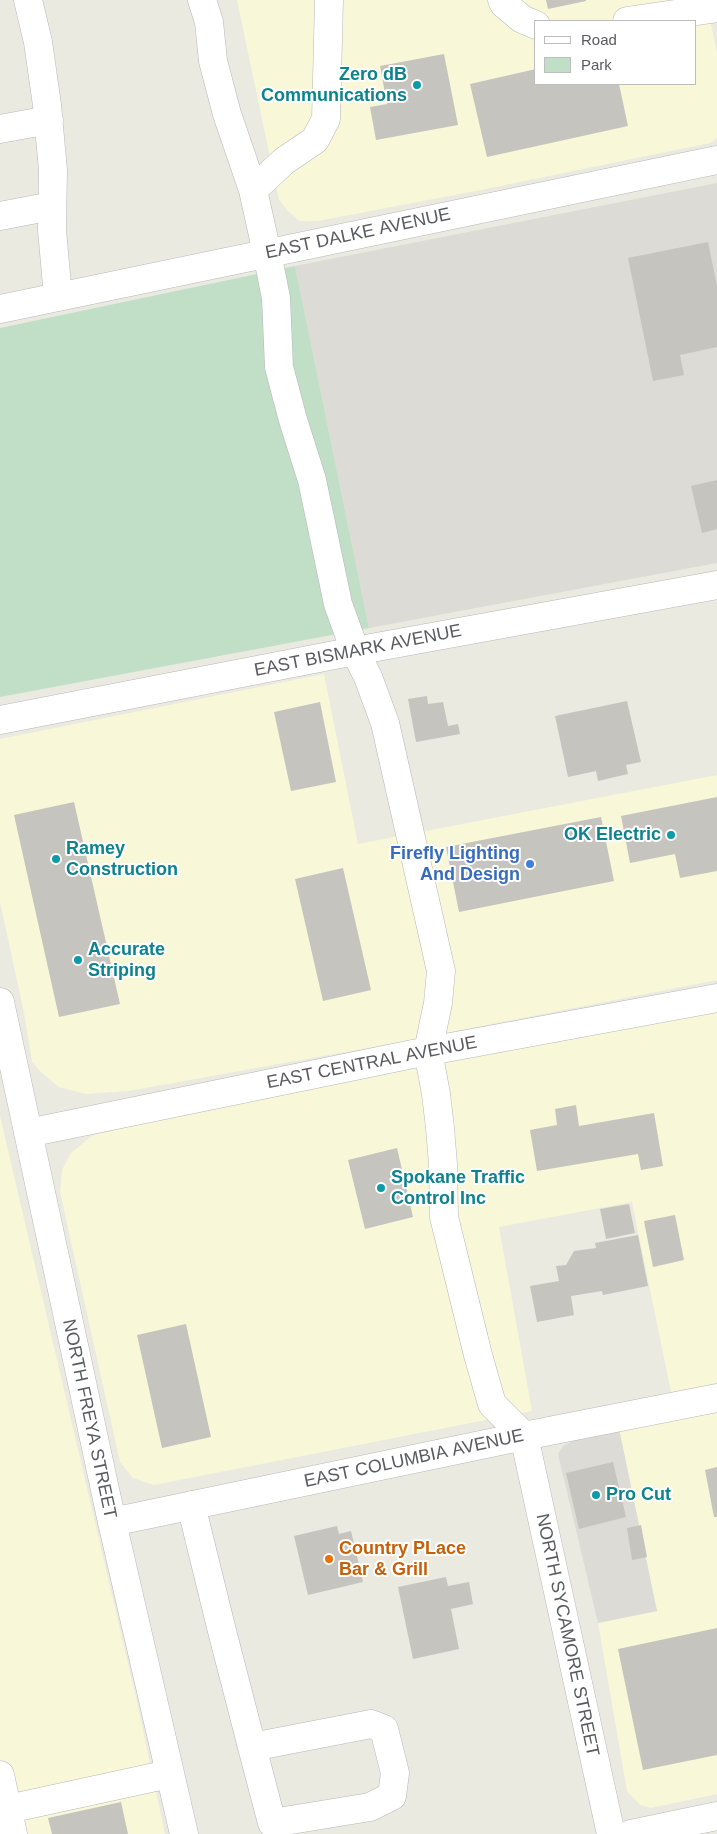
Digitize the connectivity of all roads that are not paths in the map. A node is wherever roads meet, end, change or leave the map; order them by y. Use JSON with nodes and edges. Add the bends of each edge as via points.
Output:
{"nodes":[{"id":1,"x":28,"y":0,"type":"edge"},
{"id":2,"x":202,"y":0,"type":"edge"},
{"id":3,"x":329,"y":0,"type":"edge"},
{"id":4,"x":502,"y":0,"type":"edge"},
{"id":5,"x":717,"y":8,"type":"edge"},
{"id":6,"x":634,"y":20,"type":"edge"},
{"id":7,"x":534,"y":24,"type":"edge"},
{"id":8,"x":49,"y":120,"type":"junction"},
{"id":9,"x":0,"y":129,"type":"edge"},
{"id":10,"x":717,"y":160,"type":"edge"},
{"id":11,"x":253,"y":190,"type":"junction"},
{"id":12,"x":52,"y":206,"type":"junction"},
{"id":13,"x":0,"y":216,"type":"edge"},
{"id":14,"x":267,"y":253,"type":"junction"},
{"id":15,"x":58,"y":297,"type":"junction"},
{"id":16,"x":0,"y":309,"type":"edge"},
{"id":17,"x":717,"y":585,"type":"edge"},
{"id":18,"x":356,"y":652,"type":"junction"},
{"id":19,"x":0,"y":720,"type":"edge"},
{"id":20,"x":717,"y":998,"type":"edge"},
{"id":21,"x":0,"y":1002,"type":"edge"},
{"id":22,"x":428,"y":1051,"type":"junction"},
{"id":23,"x":28,"y":1133,"type":"junction"},
{"id":24,"x":717,"y":1398,"type":"edge"},
{"id":25,"x":524,"y":1436,"type":"junction"},
{"id":26,"x":191,"y":1506,"type":"junction"},
{"id":27,"x":112,"y":1522,"type":"junction"},
{"id":28,"x":252,"y":1746,"type":"junction"},
{"id":29,"x":170,"y":1774,"type":"junction"},
{"id":30,"x":0,"y":1775,"type":"edge"},
{"id":31,"x":717,"y":1816,"type":"edge"},
{"id":32,"x":10,"y":1822,"type":"edge"},
{"id":33,"x":184,"y":1834,"type":"edge"},
{"id":34,"x":611,"y":1834,"type":"edge"},
{"id":35,"x":631,"y":1834,"type":"edge"}],
"edges":[{"from":1,"to":8,"type":"street","via":[[38,42]]},
{"from":2,"to":11,"type":"street","via":[[224,105]]},
{"from":3,"to":11,"type":"street","via":[[326,119],[315,140]]},
{"from":4,"to":7,"type":"street","via":[[522,19]]},
{"from":5,"to":6,"type":"street"},
{"from":8,"to":9,"type":"street"},
{"from":8,"to":12,"type":"street"},
{"from":10,"to":14,"type":"street","name":"EAST DALKE AVENUE"},
{"from":11,"to":14,"type":"street"},
{"from":12,"to":13,"type":"street"},
{"from":12,"to":15,"type":"street"},
{"from":14,"to":15,"type":"street","name":"EAST DALKE AVENUE"},
{"from":14,"to":18,"type":"street","via":[[276,298],[279,367],[312,480],[338,604]]},
{"from":15,"to":16,"type":"street","name":"EAST DALKE AVENUE"},
{"from":17,"to":18,"type":"street","name":"EAST BISMARK AVENUE"},
{"from":18,"to":19,"type":"street","name":"EAST BISMARK AVENUE"},
{"from":18,"to":22,"type":"street","via":[[384,723],[441,971]]},
{"from":20,"to":22,"type":"street","name":"EAST CENTRAL AVENUE"},
{"from":21,"to":23,"type":"street","name":"NORTH FREYA STREET"},
{"from":22,"to":23,"type":"street","name":"EAST CENTRAL AVENUE"},
{"from":22,"to":25,"type":"street","via":[[440,1128],[444,1217],[478,1355],[492,1404]]},
{"from":23,"to":27,"type":"street","name":"NORTH FREYA STREET"},
{"from":24,"to":25,"type":"street","name":"EAST COLUMBIA AVENUE"},
{"from":25,"to":26,"type":"street","name":"EAST COLUMBIA AVENUE"},
{"from":25,"to":34,"type":"street","name":"NORTH SYCAMORE STREET"},
{"from":26,"to":27,"type":"street","name":"EAST COLUMBIA AVENUE"},
{"from":26,"to":28,"type":"street"},
{"from":27,"to":29,"type":"street","name":"NORTH FREYA STREET"},
{"from":28,"to":28,"type":"street","via":[[272,1823],[370,1807],[392,1796],[395,1773],[384,1729],[371,1724]]},
{"from":29,"to":32,"type":"street"},
{"from":29,"to":33,"type":"street","name":"NORTH FREYA STREET"},
{"from":30,"to":32,"type":"street"},
{"from":31,"to":35,"type":"street"}]}
